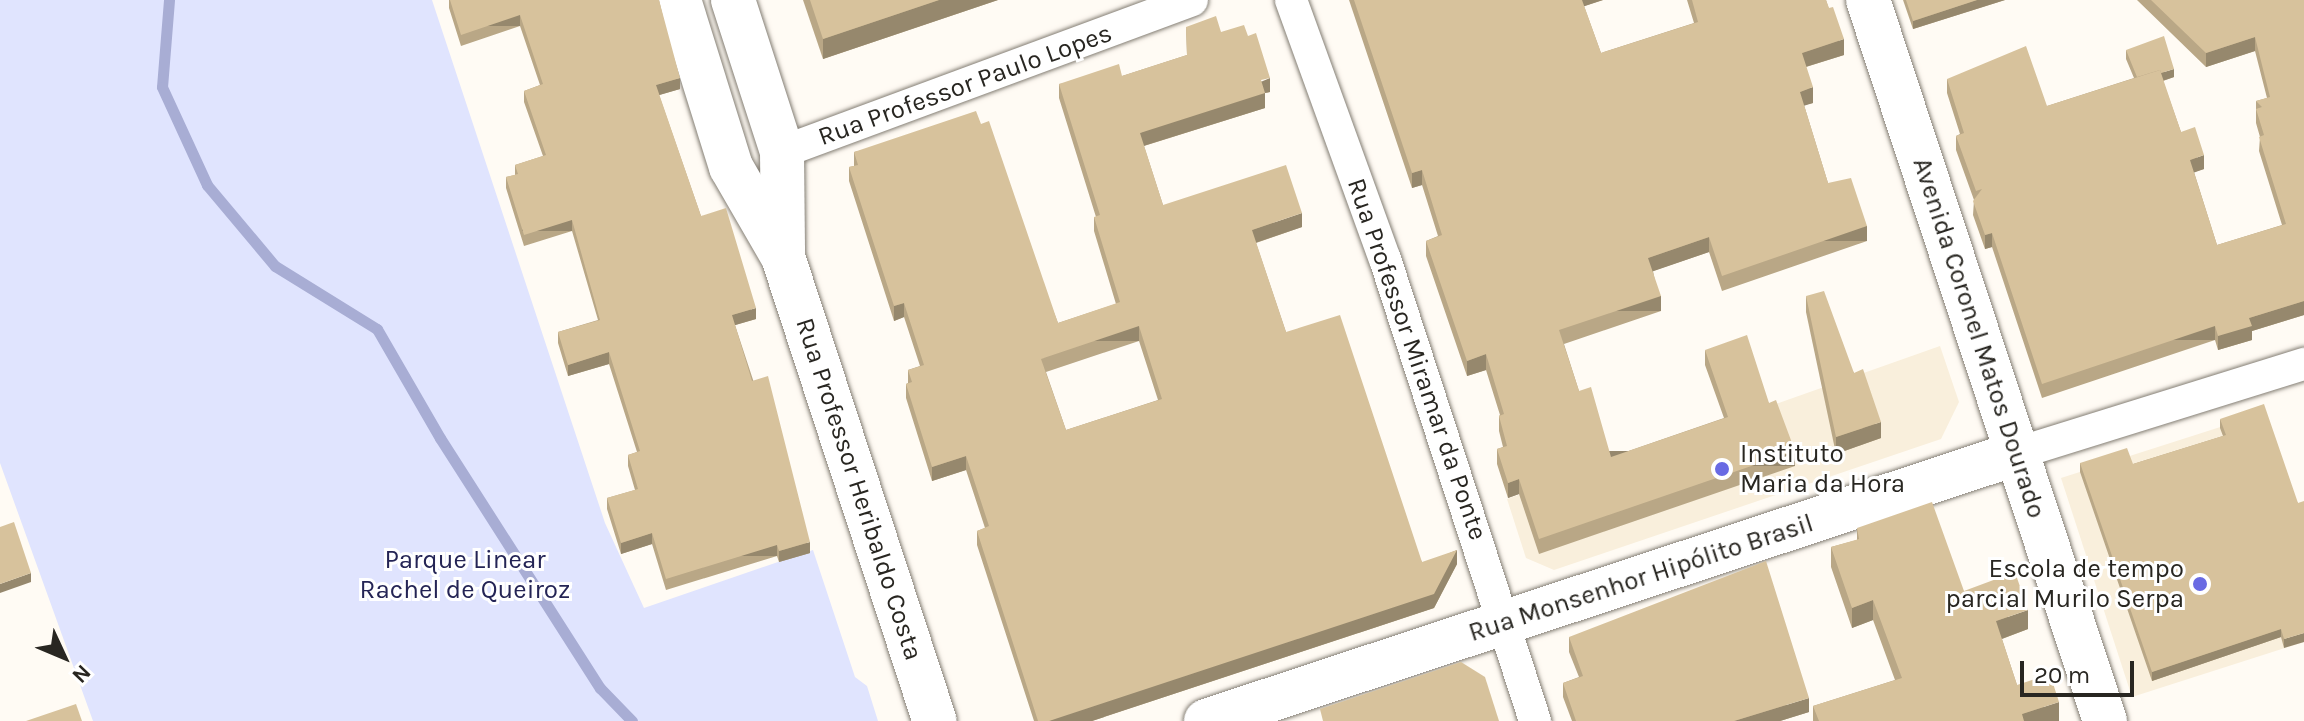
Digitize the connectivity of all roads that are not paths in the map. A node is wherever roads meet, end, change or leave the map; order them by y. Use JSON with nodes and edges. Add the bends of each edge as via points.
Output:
{"nodes":[{"id":1,"x":679,"y":0,"type":"edge"},
{"id":2,"x":733,"y":0,"type":"edge"},
{"id":3,"x":1192,"y":0,"type":"edge"},
{"id":4,"x":1291,"y":0,"type":"edge"},
{"id":5,"x":1868,"y":0,"type":"edge"},
{"id":6,"x":782,"y":152,"type":"junction"},
{"id":7,"x":783,"y":257,"type":"junction"},
{"id":8,"x":2304,"y":364,"type":"edge"},
{"id":9,"x":2018,"y":453,"type":"junction"},
{"id":10,"x":1507,"y":623,"type":"junction"},
{"id":11,"x":935,"y":721,"type":"edge"},
{"id":12,"x":1206,"y":721,"type":"edge"},
{"id":13,"x":1535,"y":721,"type":"edge"},
{"id":14,"x":2105,"y":721,"type":"edge"}],
"edges":[{"from":1,"to":7,"type":"main road","name":"Rua Professor Heribaldo Costa","via":[[731,167]]},
{"from":2,"to":6,"type":"main road","name":"Rua Professor Heribaldo Costa"},
{"from":3,"to":6,"type":"street","name":"Rua Professor Paulo Lopes"},
{"from":4,"to":10,"type":"street","name":"Rua Professor Miramar da Ponte"},
{"from":5,"to":9,"type":"main road","name":"Avenida Coronel Matos Dourado"},
{"from":6,"to":7,"type":"main road","name":"Rua Professor Heribaldo Costa"},
{"from":7,"to":11,"type":"main road","name":"Rua Professor Heribaldo Costa"},
{"from":8,"to":9,"type":"street","name":"Rua Monsenhor Hipólito Brasil"},
{"from":9,"to":10,"type":"main road","name":"Rua Monsenhor Hipólito Brasil"},
{"from":9,"to":14,"type":"main road","name":"Avenida Coronel Matos Dourado"},
{"from":10,"to":12,"type":"main road","name":"Rua Monsenhor Hipólito Brasil"},
{"from":10,"to":13,"type":"street","name":"Rua Professor Miramar da Ponte"}]}
